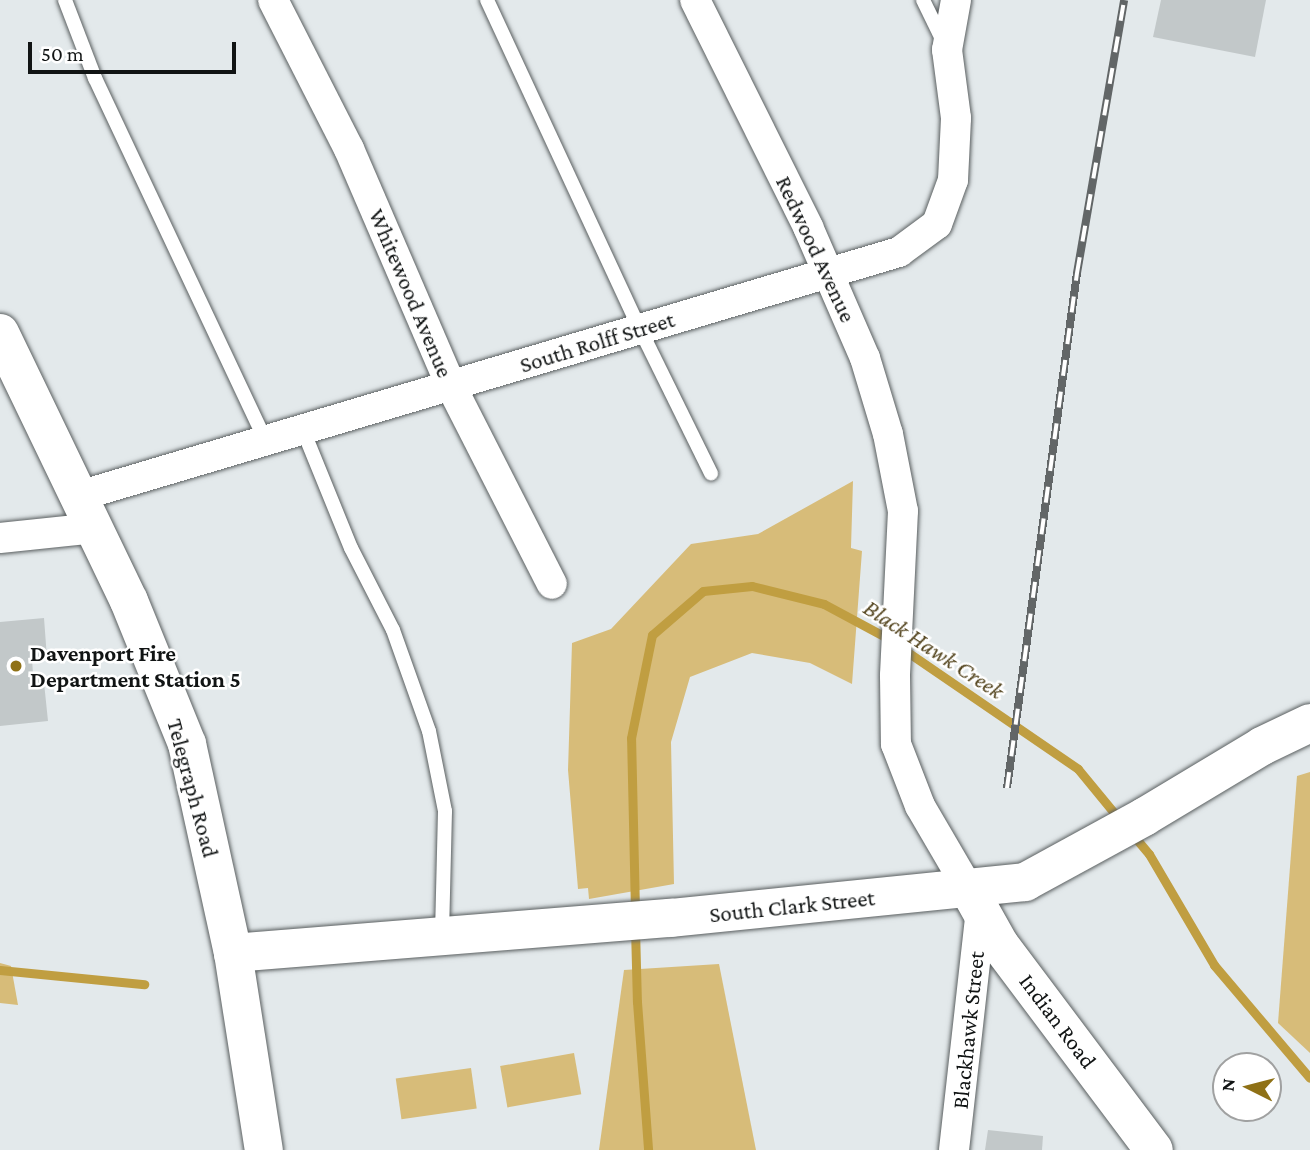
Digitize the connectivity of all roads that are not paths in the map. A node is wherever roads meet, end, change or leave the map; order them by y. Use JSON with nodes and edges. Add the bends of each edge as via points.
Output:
{"nodes":[{"id":1,"x":65,"y":0,"type":"edge"},
{"id":2,"x":273,"y":0,"type":"edge"},
{"id":3,"x":487,"y":0,"type":"edge"},
{"id":4,"x":695,"y":0,"type":"edge"},
{"id":5,"x":923,"y":0,"type":"edge"},
{"id":6,"x":956,"y":0,"type":"edge"},
{"id":7,"x":947,"y":50,"type":"junction"},
{"id":8,"x":829,"y":274,"type":"junction"},
{"id":9,"x":640,"y":329,"type":"junction"},
{"id":10,"x":0,"y":333,"type":"edge"},
{"id":11,"x":451,"y":386,"type":"junction"},
{"id":12,"x":303,"y":430,"type":"junction"},
{"id":13,"x":266,"y":441,"type":"junction"},
{"id":14,"x":711,"y":473,"type":"dead end"},
{"id":15,"x":87,"y":512,"type":"junction"},
{"id":16,"x":0,"y":538,"type":"edge"},
{"id":17,"x":552,"y":584,"type":"dead end"},
{"id":18,"x":1310,"y":723,"type":"edge"},
{"id":19,"x":974,"y":900,"type":"junction"},
{"id":20,"x":442,"y":935,"type":"junction"},
{"id":21,"x":233,"y":953,"type":"junction"},
{"id":22,"x":264,"y":1150,"type":"edge"},
{"id":23,"x":954,"y":1150,"type":"edge"},
{"id":24,"x":1154,"y":1150,"type":"edge"}],
"edges":[{"from":1,"to":13,"type":"lane","via":[[95,78]]},
{"from":2,"to":11,"type":"street","name":"Whitewood Avenue","via":[[349,149]]},
{"from":3,"to":9,"type":"lane"},
{"from":4,"to":8,"type":"street","name":"Redwood Avenue"},
{"from":5,"to":7,"type":"lane"},
{"from":6,"to":7,"type":"street"},
{"from":7,"to":8,"type":"street","name":"South Rolff Street","via":[[956,118],[953,180],[937,224],[899,252]]},
{"from":8,"to":9,"type":"street","name":"South Rolff Street"},
{"from":8,"to":19,"type":"street","name":"Redwood Avenue","via":[[865,358],[888,435],[903,511],[895,676],[897,744],[920,806]]},
{"from":9,"to":11,"type":"street","name":"South Rolff Street"},
{"from":9,"to":14,"type":"lane"},
{"from":10,"to":15,"type":"street","name":"Telegraph Road"},
{"from":11,"to":12,"type":"street","name":"South Rolff Street"},
{"from":11,"to":17,"type":"street","name":"Whitewood Avenue"},
{"from":12,"to":13,"type":"street","name":"South Rolff Street"},
{"from":12,"to":20,"type":"lane","via":[[351,548],[393,630],[429,732],[445,811]]},
{"from":13,"to":15,"type":"street","name":"South Rolff Street"},
{"from":15,"to":16,"type":"street","name":"South Rolff Street"},
{"from":15,"to":21,"type":"street","name":"Telegraph Road","via":[[187,744]]},
{"from":18,"to":19,"type":"street","name":"South Clark Street","via":[[1025,883]]},
{"from":19,"to":20,"type":"street","name":"South Clark Street"},
{"from":19,"to":23,"type":"street","name":"Blackhawk Street"},
{"from":19,"to":24,"type":"street","name":"Indian Road","via":[[1000,945]]},
{"from":20,"to":21,"type":"street","name":"South Clark Street"},
{"from":21,"to":22,"type":"street","name":"Telegraph Road"}]}
